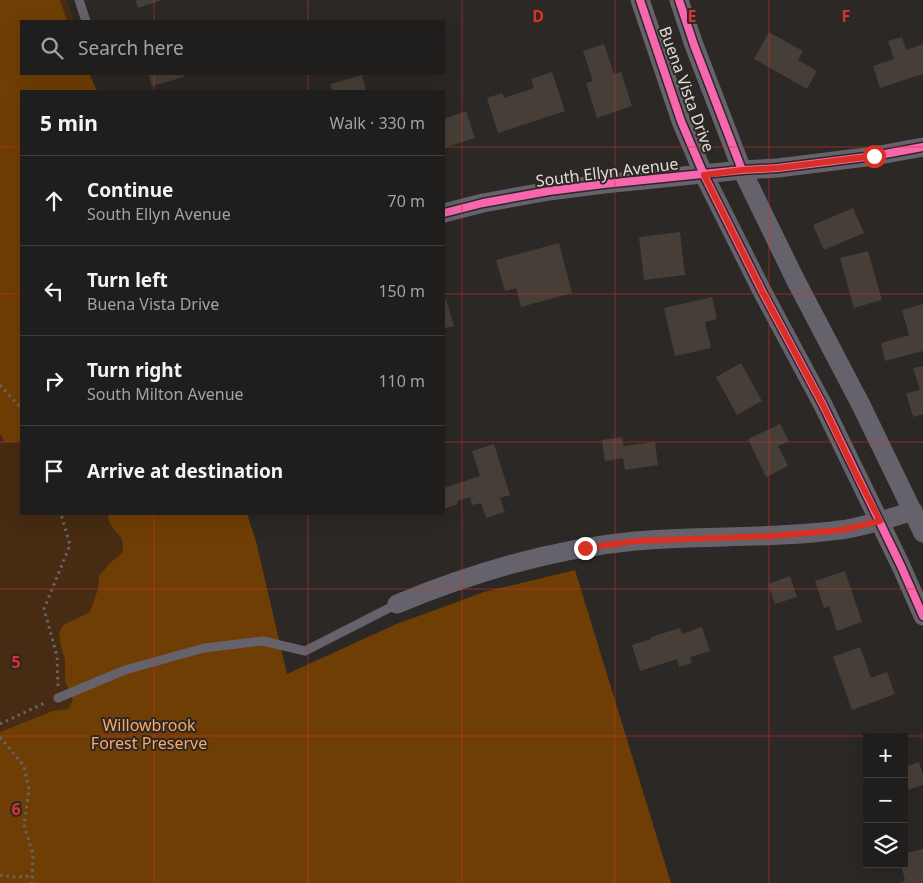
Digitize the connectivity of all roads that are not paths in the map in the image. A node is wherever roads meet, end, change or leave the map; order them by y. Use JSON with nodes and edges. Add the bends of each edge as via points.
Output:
{"nodes":[{"id":1,"x":79,"y":0,"type":"edge"},
{"id":2,"x":640,"y":0,"type":"edge"},
{"id":3,"x":679,"y":0,"type":"edge"},
{"id":4,"x":86,"y":20,"type":"edge"},
{"id":5,"x":923,"y":147,"type":"edge"},
{"id":6,"x":742,"y":170,"type":"junction"},
{"id":7,"x":704,"y":175,"type":"junction"},
{"id":8,"x":445,"y":213,"type":"edge"},
{"id":9,"x":913,"y":511,"type":"junction"},
{"id":10,"x":880,"y":521,"type":"junction"},
{"id":11,"x":923,"y":533,"type":"edge"},
{"id":12,"x":397,"y":604,"type":"joint"},
{"id":13,"x":923,"y":616,"type":"edge"},
{"id":14,"x":58,"y":698,"type":"road end"}],
"edges":[{"from":1,"to":4,"type":"lane"},
{"from":2,"to":7,"type":"street","name":"Buena Vista Drive","via":[[681,121]]},
{"from":3,"to":6,"type":"street","name":"Buena Vista Drive"},
{"from":5,"to":6,"type":"street","name":"South Ellyn Avenue","via":[[874,156]]},
{"from":6,"to":7,"type":"street","name":"South Ellyn Avenue"},
{"from":6,"to":9,"type":"street","name":"Buena Vista Drive"},
{"from":7,"to":8,"type":"street","name":"South Ellyn Avenue","via":[[554,190]]},
{"from":7,"to":10,"type":"street","name":"Buena Vista Drive"},
{"from":9,"to":10,"type":"street"},
{"from":9,"to":11,"type":"street","name":"Buena Vista Drive"},
{"from":10,"to":12,"type":"street","via":[[841,530],[636,541],[585,548],[496,568]]},
{"from":10,"to":13,"type":"street","name":"Buena Vista Drive"},
{"from":12,"to":14,"type":"lane","via":[[305,651],[263,641],[204,648],[125,670]]}]}
